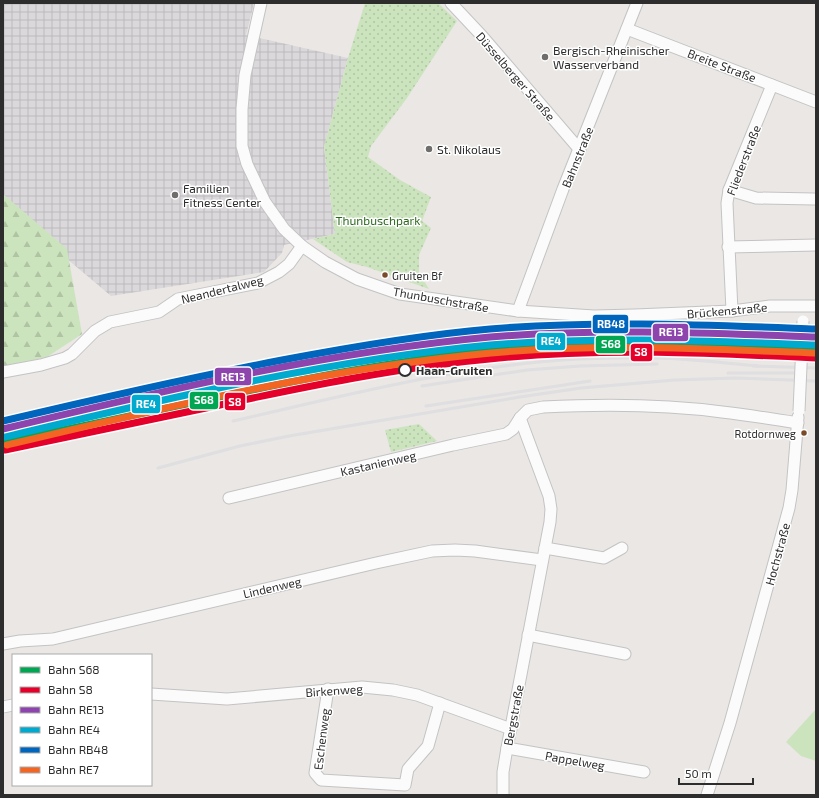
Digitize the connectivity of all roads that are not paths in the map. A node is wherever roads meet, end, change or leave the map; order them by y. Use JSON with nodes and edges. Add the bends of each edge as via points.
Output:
{"nodes":[{"id":1,"x":261,"y":3,"type":"edge"},
{"id":2,"x":450,"y":3,"type":"edge"},
{"id":3,"x":638,"y":3,"type":"edge"},
{"id":4,"x":627,"y":29,"type":"junction"},
{"id":5,"x":772,"y":85,"type":"junction"},
{"id":6,"x":816,"y":102,"type":"edge"},
{"id":7,"x":580,"y":150,"type":"junction"},
{"id":8,"x":729,"y":190,"type":"junction"},
{"id":9,"x":814,"y":199,"type":"dead end"},
{"id":10,"x":816,"y":245,"type":"edge"},
{"id":11,"x":302,"y":246,"type":"junction"},
{"id":12,"x":728,"y":248,"type":"junction"},
{"id":13,"x":804,"y":306,"type":"junction"},
{"id":14,"x":816,"y":306,"type":"edge"},
{"id":15,"x":518,"y":311,"type":"junction"},
{"id":16,"x":732,"y":311,"type":"junction"},
{"id":17,"x":3,"y":372,"type":"edge"},
{"id":18,"x":798,"y":416,"type":"junction"},
{"id":19,"x":520,"y":418,"type":"junction"},
{"id":20,"x":229,"y":498,"type":"dead end"},
{"id":21,"x":545,"y":548,"type":"junction"},
{"id":22,"x":622,"y":548,"type":"dead end"},
{"id":23,"x":542,"y":560,"type":"junction"},
{"id":24,"x":528,"y":635,"type":"junction"},
{"id":25,"x":3,"y":644,"type":"edge"},
{"id":26,"x":625,"y":654,"type":"dead end"},
{"id":27,"x":328,"y":689,"type":"junction"},
{"id":28,"x":152,"y":694,"type":"edge"},
{"id":29,"x":440,"y":703,"type":"junction"},
{"id":30,"x":511,"y":729,"type":"junction"},
{"id":31,"x":507,"y":748,"type":"junction"},
{"id":32,"x":644,"y":772,"type":"dead end"},
{"id":33,"x":503,"y":795,"type":"edge"},
{"id":34,"x":707,"y":795,"type":"edge"}],
"edges":[{"from":1,"to":11,"type":"street","name":"Thunbuschstraße","via":[[245,75],[242,146],[253,180],[270,211]]},
{"from":2,"to":7,"type":"street","name":"Düsselberger Straße","via":[[482,36]]},
{"from":3,"to":4,"type":"street","name":"Bahnstraße"},
{"from":4,"to":5,"type":"street","name":"Breite Straße"},
{"from":4,"to":7,"type":"street","name":"Bahnstraße"},
{"from":5,"to":6,"type":"street","name":"Breite Straße"},
{"from":5,"to":8,"type":"street","name":"Fliederstraße"},
{"from":7,"to":15,"type":"street","name":"Bahnstraße"},
{"from":8,"to":9,"type":"street","via":[[756,198]]},
{"from":8,"to":12,"type":"street","name":"Fliederstraße"},
{"from":10,"to":12,"type":"street"},
{"from":11,"to":15,"type":"street","name":"Thunbuschstraße","via":[[357,279],[400,294]]},
{"from":11,"to":17,"type":"street","name":"Neandertalweg","via":[[289,264],[258,283],[178,299],[159,312],[110,322],[95,331],[65,358]]},
{"from":12,"to":16,"type":"street","name":"Fliederstraße"},
{"from":13,"to":14,"type":"street","name":"Brückenstraße"},
{"from":13,"to":16,"type":"street","name":"Brückenstraße","via":[[770,306]]},
{"from":13,"to":18,"type":"street","name":"Hochstraße","bridge":true},
{"from":15,"to":16,"type":"street","name":"Brückenstraße","via":[[594,316]]},
{"from":18,"to":19,"type":"street","via":[[634,405],[543,407],[528,410]]},
{"from":18,"to":34,"type":"street","name":"Hochstraße","via":[[789,508],[730,723]]},
{"from":19,"to":20,"type":"street","name":"Kastanienweg","via":[[506,434]]},
{"from":19,"to":21,"type":"street","name":"Bergstraße","via":[[549,496],[551,509]]},
{"from":21,"to":22,"type":"street","via":[[604,558]]},
{"from":21,"to":23,"type":"street","name":"Bergstraße"},
{"from":23,"to":24,"type":"street","name":"Bergstraße"},
{"from":23,"to":25,"type":"street","name":"Lindenweg","via":[[475,551],[432,551],[52,639]]},
{"from":24,"to":26,"type":"street"},
{"from":24,"to":30,"type":"street","name":"Bergstraße"},
{"from":27,"to":28,"type":"street","name":"Birkenweg","via":[[227,699]]},
{"from":27,"to":29,"type":"street","name":"Birkenweg","via":[[362,687],[393,690]]},
{"from":27,"to":29,"type":"street","name":"Eschenweg","via":[[315,773],[321,780],[405,785],[408,769],[428,746]]},
{"from":29,"to":30,"type":"street","name":"Birkenweg"},
{"from":30,"to":31,"type":"street","name":"Bergstraße"},
{"from":31,"to":32,"type":"street","name":"Pappelweg"},
{"from":31,"to":33,"type":"street","name":"Bergstraße"}]}
